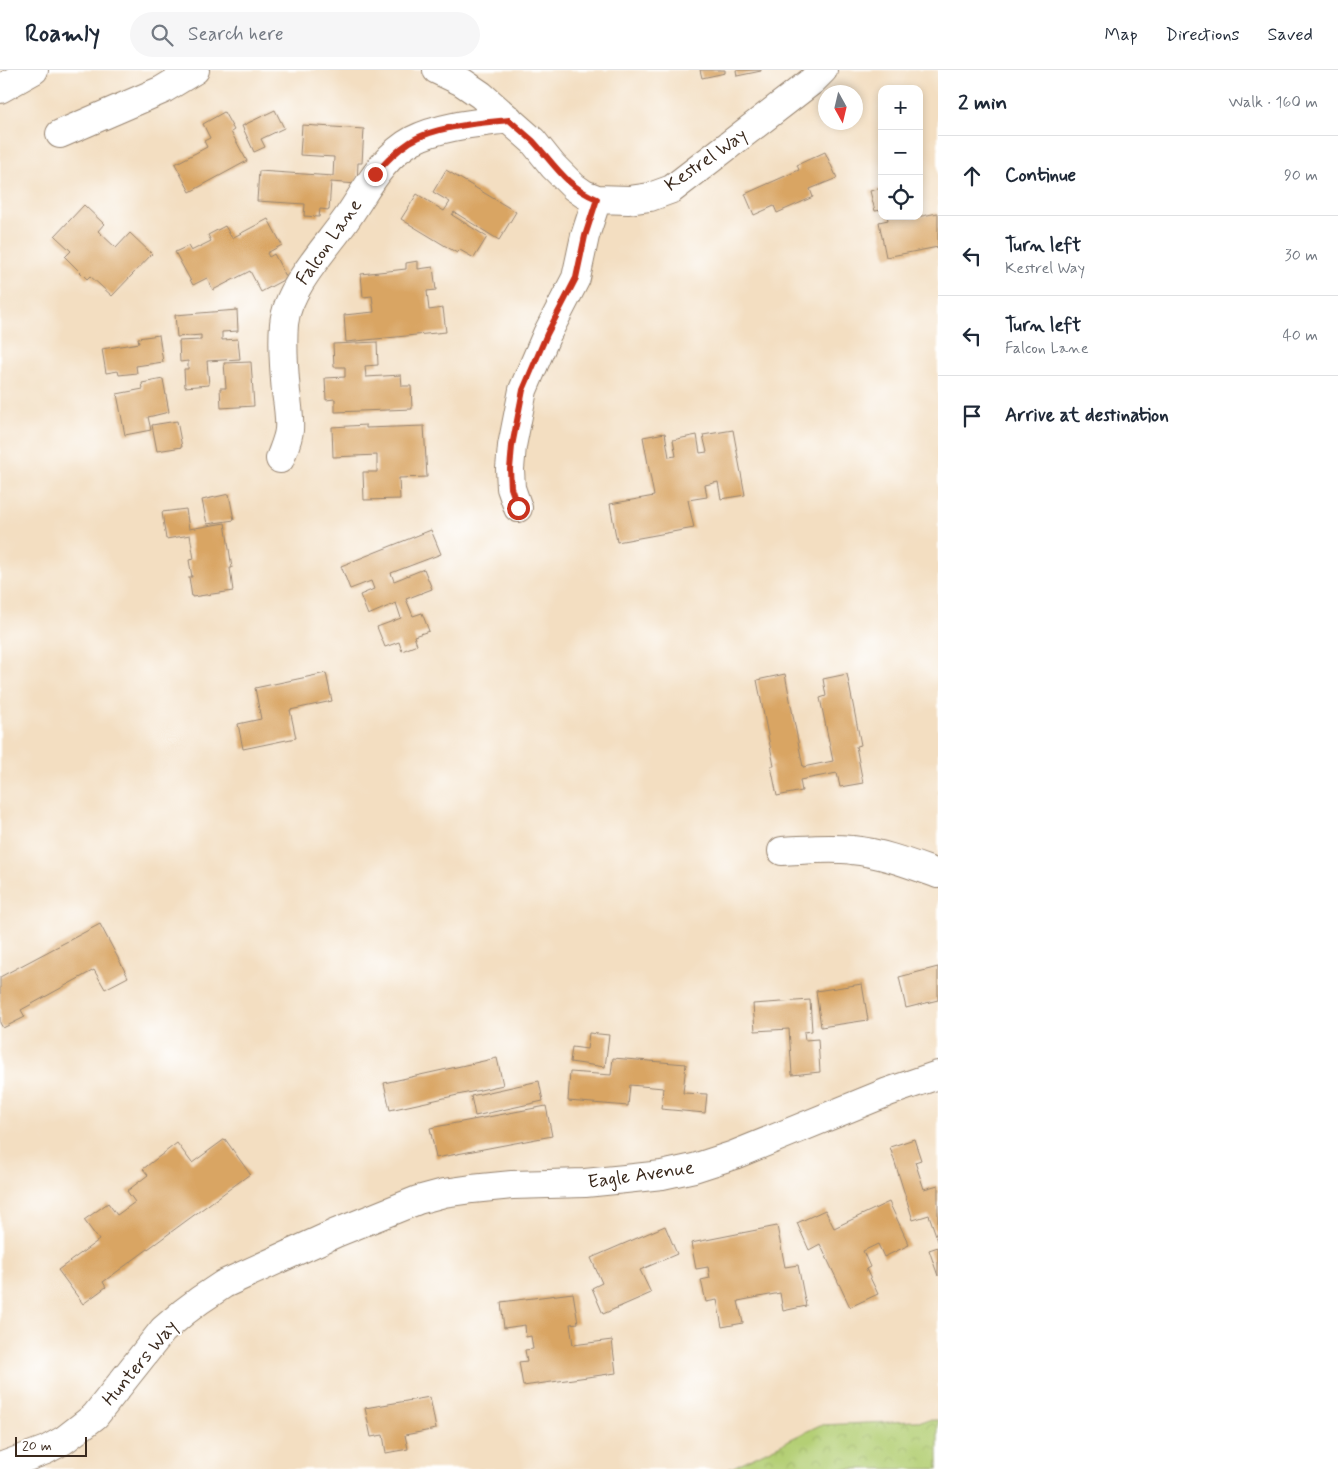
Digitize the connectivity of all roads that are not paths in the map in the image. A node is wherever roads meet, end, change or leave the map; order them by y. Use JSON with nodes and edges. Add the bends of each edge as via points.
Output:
{"nodes":[{"id":1,"x":34,"y":70,"type":"edge"},
{"id":2,"x":195,"y":70,"type":"edge"},
{"id":3,"x":437,"y":70,"type":"edge"},
{"id":4,"x":824,"y":70,"type":"edge"},
{"id":5,"x":0,"y":90,"type":"edge"},
{"id":6,"x":509,"y":120,"type":"junction"},
{"id":7,"x":60,"y":134,"type":"dead end"},
{"id":8,"x":597,"y":199,"type":"junction"},
{"id":9,"x":280,"y":459,"type":"dead end"},
{"id":10,"x":518,"y":508,"type":"dead end"},
{"id":11,"x":782,"y":851,"type":"dead end"},
{"id":12,"x":938,"y":874,"type":"edge"},
{"id":13,"x":938,"y":1075,"type":"edge"},
{"id":14,"x":418,"y":1200,"type":"joint"},
{"id":15,"x":0,"y":1467,"type":"edge"}],
"edges":[{"from":1,"to":5,"type":"street"},
{"from":2,"to":7,"type":"street","via":[[162,90]]},
{"from":3,"to":6,"type":"street","name":"Kestrel Way","via":[[481,95]]},
{"from":4,"to":8,"type":"street","name":"Kestrel Way","via":[[672,189],[629,200]]},
{"from":6,"to":8,"type":"street","name":"Kestrel Way","via":[[574,186]]},
{"from":6,"to":9,"type":"street","name":"Falcon Lane","via":[[473,124],[425,134],[412,140],[375,174],[308,271],[294,294],[284,322],[283,363],[289,430]]},
{"from":8,"to":10,"type":"street","via":[[576,278],[523,390],[510,469],[511,488]]},
{"from":11,"to":12,"type":"street","via":[[815,849],[873,853]]},
{"from":13,"to":14,"type":"street","name":"Eagle Avenue","via":[[694,1168],[595,1182],[472,1189]]},
{"from":14,"to":15,"type":"street","name":"Hunters Way","via":[[224,1284],[163,1330],[89,1422],[46,1450]]}]}
